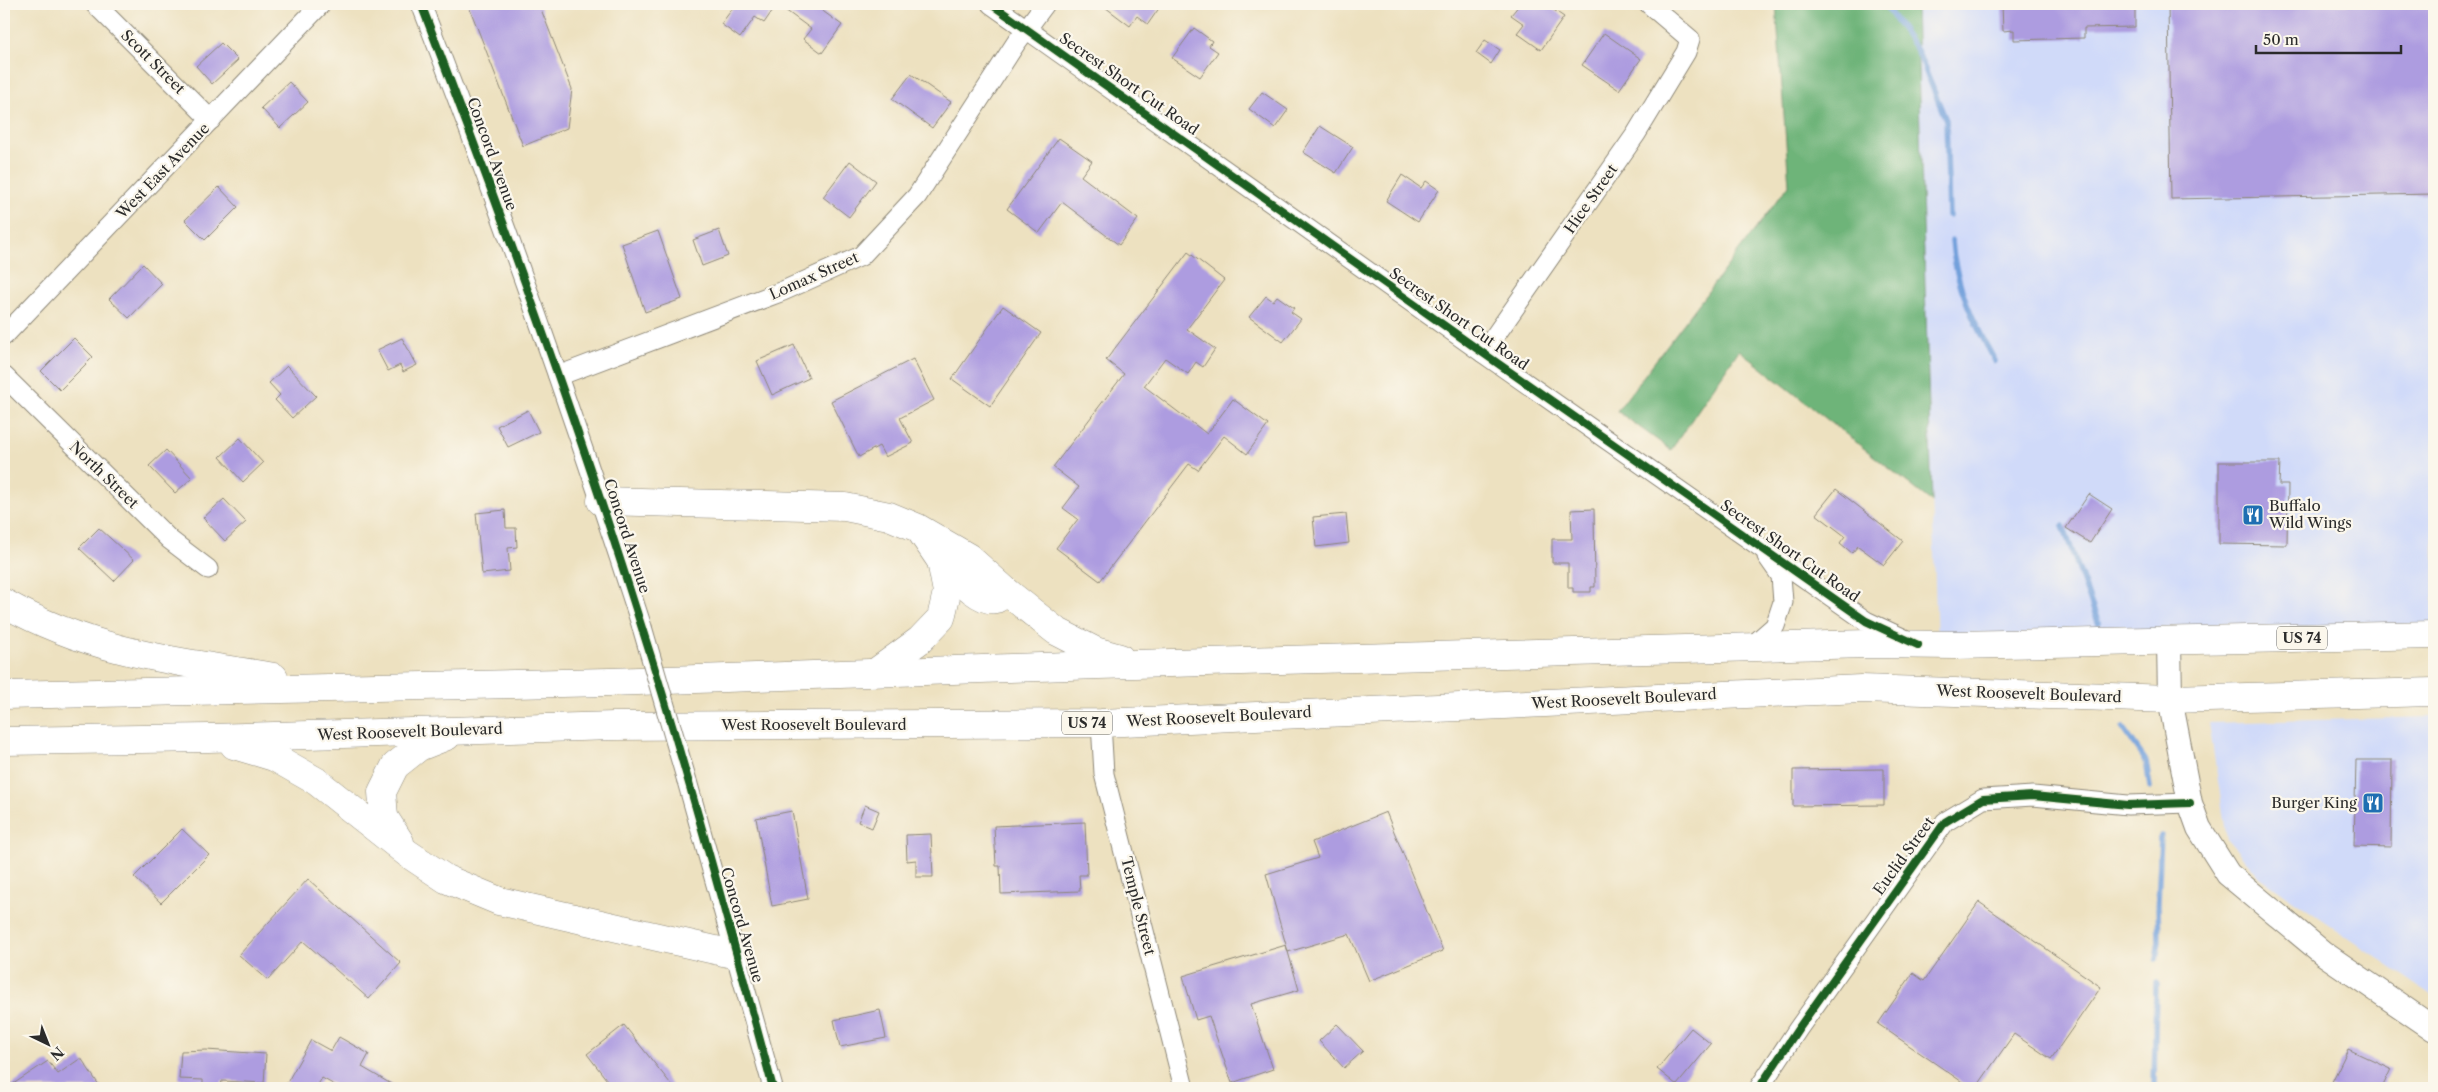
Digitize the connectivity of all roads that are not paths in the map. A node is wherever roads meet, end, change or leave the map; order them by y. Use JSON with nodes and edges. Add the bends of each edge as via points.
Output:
{"nodes":[{"id":1,"x":95,"y":4,"type":"edge"},
{"id":2,"x":321,"y":4,"type":"edge"},
{"id":3,"x":421,"y":4,"type":"edge"},
{"id":4,"x":991,"y":4,"type":"edge"},
{"id":5,"x":1045,"y":4,"type":"edge"},
{"id":6,"x":1649,"y":4,"type":"edge"},
{"id":7,"x":1026,"y":29,"type":"junction"},
{"id":8,"x":211,"y":120,"type":"junction"},
{"id":9,"x":4,"y":336,"type":"edge"},
{"id":10,"x":1483,"y":353,"type":"junction"},
{"id":11,"x":4,"y":376,"type":"edge"},
{"id":12,"x":558,"y":376,"type":"junction"},
{"id":13,"x":601,"y":501,"type":"junction"},
{"id":14,"x":918,"y":528,"type":"junction"},
{"id":15,"x":1760,"y":547,"type":"junction"},
{"id":16,"x":941,"y":561,"type":"junction"},
{"id":17,"x":208,"y":569,"type":"dead end"},
{"id":18,"x":1006,"y":592,"type":"junction"},
{"id":19,"x":4,"y":603,"type":"edge"},
{"id":20,"x":2434,"y":635,"type":"edge"},
{"id":21,"x":2169,"y":641,"type":"junction"},
{"id":22,"x":1918,"y":645,"type":"junction"},
{"id":23,"x":1751,"y":647,"type":"junction"},
{"id":24,"x":1143,"y":664,"type":"junction"},
{"id":25,"x":876,"y":672,"type":"junction"},
{"id":26,"x":344,"y":688,"type":"junction"},
{"id":27,"x":2434,"y":692,"type":"edge"},
{"id":28,"x":4,"y":695,"type":"edge"},
{"id":29,"x":2170,"y":699,"type":"junction"},
{"id":30,"x":1101,"y":723,"type":"junction"},
{"id":31,"x":461,"y":731,"type":"junction"},
{"id":32,"x":209,"y":738,"type":"junction"},
{"id":33,"x":4,"y":741,"type":"edge"},
{"id":34,"x":2190,"y":803,"type":"junction"},
{"id":35,"x":407,"y":853,"type":"junction"},
{"id":36,"x":737,"y":955,"type":"junction"},
{"id":37,"x":2434,"y":1029,"type":"edge"},
{"id":38,"x":773,"y":1088,"type":"edge"},
{"id":39,"x":1184,"y":1088,"type":"edge"},
{"id":40,"x":1759,"y":1088,"type":"edge"}],
"edges":[{"from":1,"to":8,"type":"street","name":"Scott Street"},
{"from":2,"to":8,"type":"street","name":"West East Avenue"},
{"from":3,"to":12,"type":"street","name":"Concord Avenue"},
{"from":4,"to":7,"type":"street","name":"Secrest Short Cut Road"},
{"from":5,"to":7,"type":"street","name":"Lomax Street"},
{"from":6,"to":10,"type":"street","name":"Hice Street","via":[[1690,39],[1686,52],[1636,134]]},
{"from":7,"to":10,"type":"street","name":"Secrest Short Cut Road"},
{"from":7,"to":12,"type":"street","name":"Lomax Street","via":[[917,196],[862,256],[783,291]]},
{"from":8,"to":9,"type":"street","name":"West East Avenue"},
{"from":10,"to":15,"type":"street","name":"Secrest Short Cut Road"},
{"from":11,"to":17,"type":"street","name":"North Street","via":[[170,540]]},
{"from":12,"to":13,"type":"street","name":"Concord Avenue"},
{"from":13,"to":14,"type":"highway","via":[[844,507],[889,516]]},
{"from":13,"to":36,"type":"street","name":"Concord Avenue","bridge":true,"via":[[642,627]]},
{"from":14,"to":16,"type":"highway"},
{"from":14,"to":18,"type":"highway","via":[[968,557]]},
{"from":15,"to":22,"type":"street","name":"Secrest Short Cut Road","via":[[1866,621]]},
{"from":15,"to":23,"type":"street","name":"Secrest Short Cut Road","via":[[1781,576],[1783,602],[1775,626]]},
{"from":16,"to":18,"type":"highway","via":[[985,599],[995,599]]},
{"from":16,"to":25,"type":"highway","via":[[947,592],[941,618],[920,640]]},
{"from":18,"to":24,"type":"highway","via":[[1056,631],[1095,651]]},
{"from":19,"to":26,"type":"highway","via":[[39,623],[77,638],[135,654]]},
{"from":20,"to":21,"type":"highway","number":"US 74"},
{"from":21,"to":22,"type":"highway","number":"US 74"},
{"from":21,"to":29,"type":"main road"},
{"from":22,"to":23,"type":"highway","number":"US 74"},
{"from":23,"to":24,"type":"highway","number":"US 74"},
{"from":24,"to":25,"type":"highway","number":"US 74"},
{"from":25,"to":26,"type":"highway","number":"US 74"},
{"from":26,"to":28,"type":"highway","number":"US 74"},
{"from":27,"to":29,"type":"highway","name":"West Roosevelt Boulevard","number":"US 74"},
{"from":29,"to":30,"type":"highway","name":"West Roosevelt Boulevard","number":"US 74","via":[[1862,689]]},
{"from":29,"to":34,"type":"main road"},
{"from":30,"to":31,"type":"highway","name":"West Roosevelt Boulevard","number":"US 74","via":[[614,726]]},
{"from":30,"to":39,"type":"street","name":"Temple Street","via":[[1104,774]]},
{"from":31,"to":32,"type":"highway","name":"West Roosevelt Boulevard","number":"US 74"},
{"from":31,"to":35,"type":"highway","via":[[419,746],[395,766],[382,792],[384,817]]},
{"from":32,"to":33,"type":"highway","name":"West Roosevelt Boulevard","number":"US 74"},
{"from":32,"to":35,"type":"highway","via":[[274,756],[316,781]]},
{"from":34,"to":37,"type":"main road","via":[[2199,828],[2228,874],[2323,953]]},
{"from":34,"to":40,"type":"street","name":"Euclid Street","via":[[2128,805],[2033,796],[1983,799],[1945,822]]},
{"from":35,"to":36,"type":"highway","via":[[446,879],[499,901]]},
{"from":36,"to":38,"type":"street","name":"Concord Avenue"}]}
